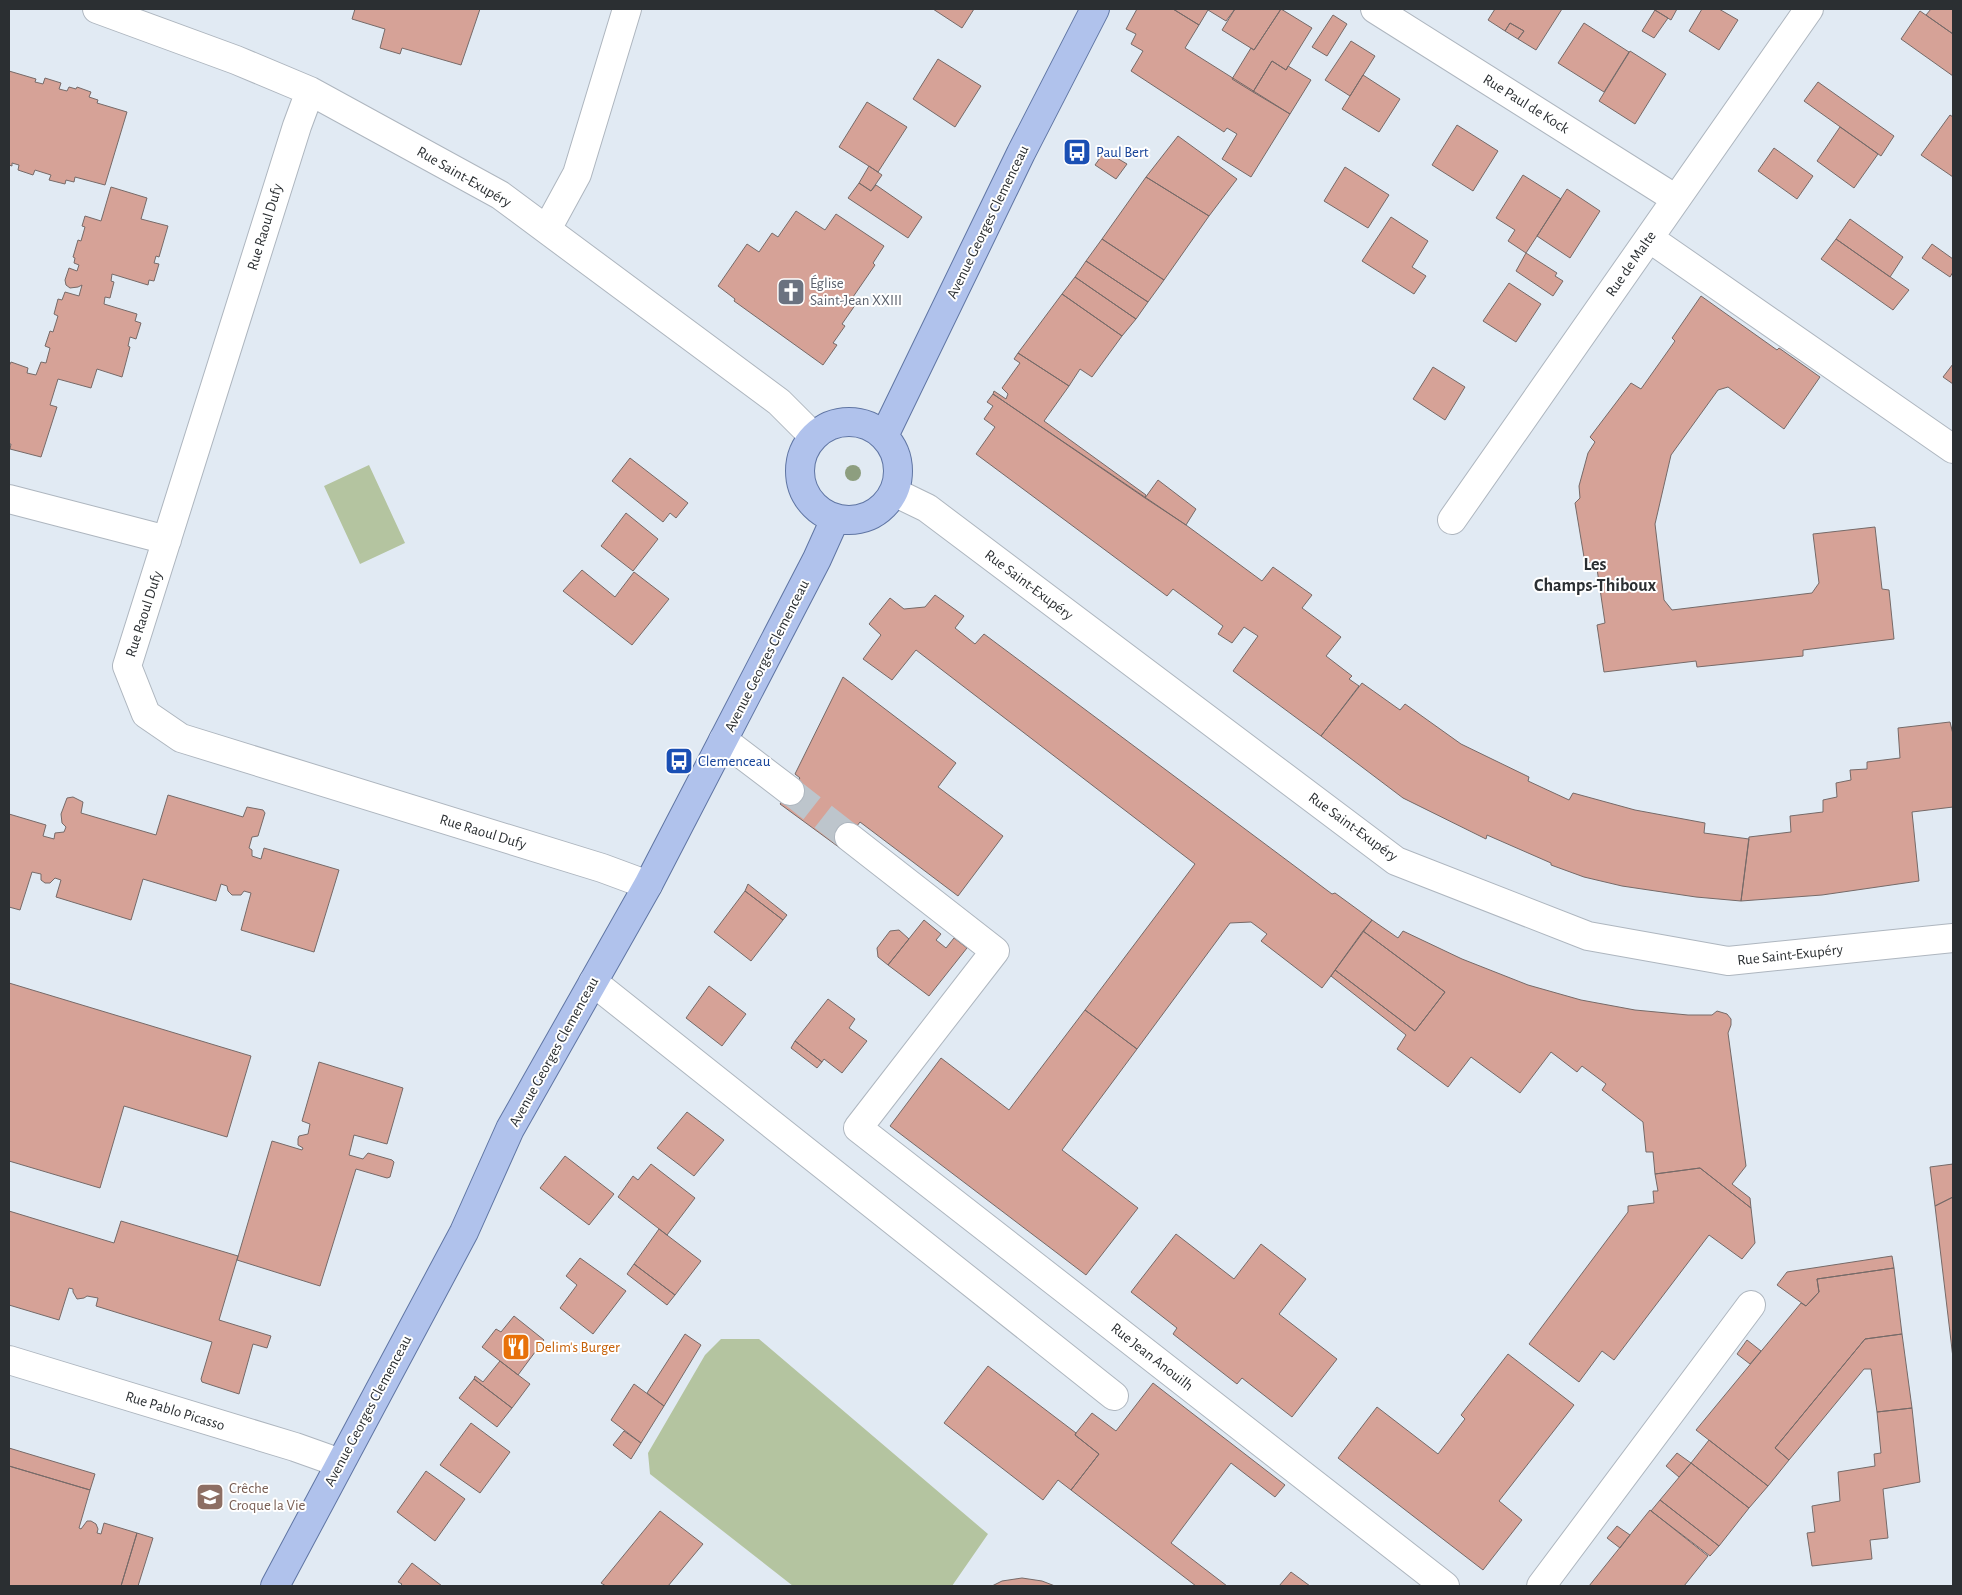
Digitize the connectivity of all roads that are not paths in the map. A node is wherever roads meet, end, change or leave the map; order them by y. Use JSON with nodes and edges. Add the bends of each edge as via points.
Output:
{"nodes":[{"id":1,"x":97,"y":9,"type":"edge"},
{"id":2,"x":627,"y":9,"type":"edge"},
{"id":3,"x":1095,"y":9,"type":"edge"},
{"id":4,"x":1375,"y":9,"type":"edge"},
{"id":5,"x":1809,"y":9,"type":"edge"},
{"id":6,"x":310,"y":91,"type":"junction"},
{"id":7,"x":1676,"y":199,"type":"junction"},
{"id":8,"x":547,"y":229,"type":"junction"},
{"id":9,"x":1649,"y":238,"type":"junction"},
{"id":10,"x":813,"y":436,"type":"junction"},
{"id":11,"x":884,"y":436,"type":"junction"},
{"id":12,"x":1953,"y":449,"type":"edge"},
{"id":13,"x":894,"y":492,"type":"junction"},
{"id":14,"x":9,"y":499,"type":"edge"},
{"id":15,"x":835,"y":519,"type":"junction"},
{"id":16,"x":1452,"y":520,"type":"dead end"},
{"id":17,"x":167,"y":540,"type":"junction"},
{"id":18,"x":723,"y":740,"type":"junction"},
{"id":19,"x":790,"y":792,"type":"tunnel mouth"},
{"id":20,"x":849,"y":837,"type":"tunnel mouth"},
{"id":21,"x":648,"y":885,"type":"junction"},
{"id":22,"x":1953,"y":938,"type":"edge"},
{"id":23,"x":593,"y":982,"type":"junction"},
{"id":24,"x":1751,"y":1305,"type":"dead end"},
{"id":25,"x":9,"y":1360,"type":"edge"},
{"id":26,"x":1114,"y":1396,"type":"dead end"},
{"id":27,"x":340,"y":1463,"type":"junction"},
{"id":28,"x":275,"y":1586,"type":"edge"},
{"id":29,"x":1445,"y":1586,"type":"edge"},
{"id":30,"x":1541,"y":1586,"type":"edge"}],
"edges":[{"from":1,"to":6,"type":"street","name":"Rue Saint-Exupéry"},
{"from":2,"to":8,"type":"street","via":[[576,174]]},
{"from":3,"to":11,"type":"main road","name":"Avenue Georges Clemenceau","via":[[1021,153]]},
{"from":4,"to":7,"type":"street","name":"Rue Paul de Kock"},
{"from":5,"to":7,"type":"street","name":"Rue de Malte"},
{"from":6,"to":8,"type":"street","name":"Rue Saint-Exupéry","via":[[500,195]]},
{"from":6,"to":17,"type":"street","name":"Rue Raoul Dufy"},
{"from":7,"to":9,"type":"street","name":"Rue de Malte"},
{"from":8,"to":10,"type":"street","name":"Rue Saint-Exupéry","via":[[779,402]]},
{"from":9,"to":12,"type":"street"},
{"from":9,"to":16,"type":"street","name":"Rue de Malte"},
{"from":10,"to":11,"type":"main road","via":[[840,422],[856,422],[872,426]]},
{"from":10,"to":15,"type":"main road","via":[[803,450],[799,466],[800,483],[808,499]]},
{"from":11,"to":13,"type":"main road","via":[[893,448],[897,462]]},
{"from":13,"to":15,"type":"main road","via":[[886,503],[863,518]]},
{"from":13,"to":22,"type":"street","name":"Rue Saint-Exupéry","via":[[926,508],[1396,861],[1588,936],[1728,961]]},
{"from":14,"to":17,"type":"street"},
{"from":15,"to":18,"type":"main road","name":"Avenue Georges Clemenceau"},
{"from":17,"to":21,"type":"street","name":"Rue Raoul Dufy","via":[[127,666],[146,714],[181,738]]},
{"from":18,"to":19,"type":"street"},
{"from":18,"to":21,"type":"main road","name":"Avenue Georges Clemenceau"},
{"from":20,"to":29,"type":"street","name":"Rue Jean Anouilh","via":[[995,951],[858,1128]]},
{"from":21,"to":23,"type":"main road","name":"Avenue Georges Clemenceau"},
{"from":23,"to":26,"type":"street"},
{"from":23,"to":27,"type":"main road","name":"Avenue Georges Clemenceau","via":[[510,1129],[464,1232]]},
{"from":24,"to":30,"type":"street"},
{"from":25,"to":27,"type":"street","name":"Rue Pablo Picasso"},
{"from":27,"to":28,"type":"main road","name":"Avenue Georges Clemenceau"}]}
